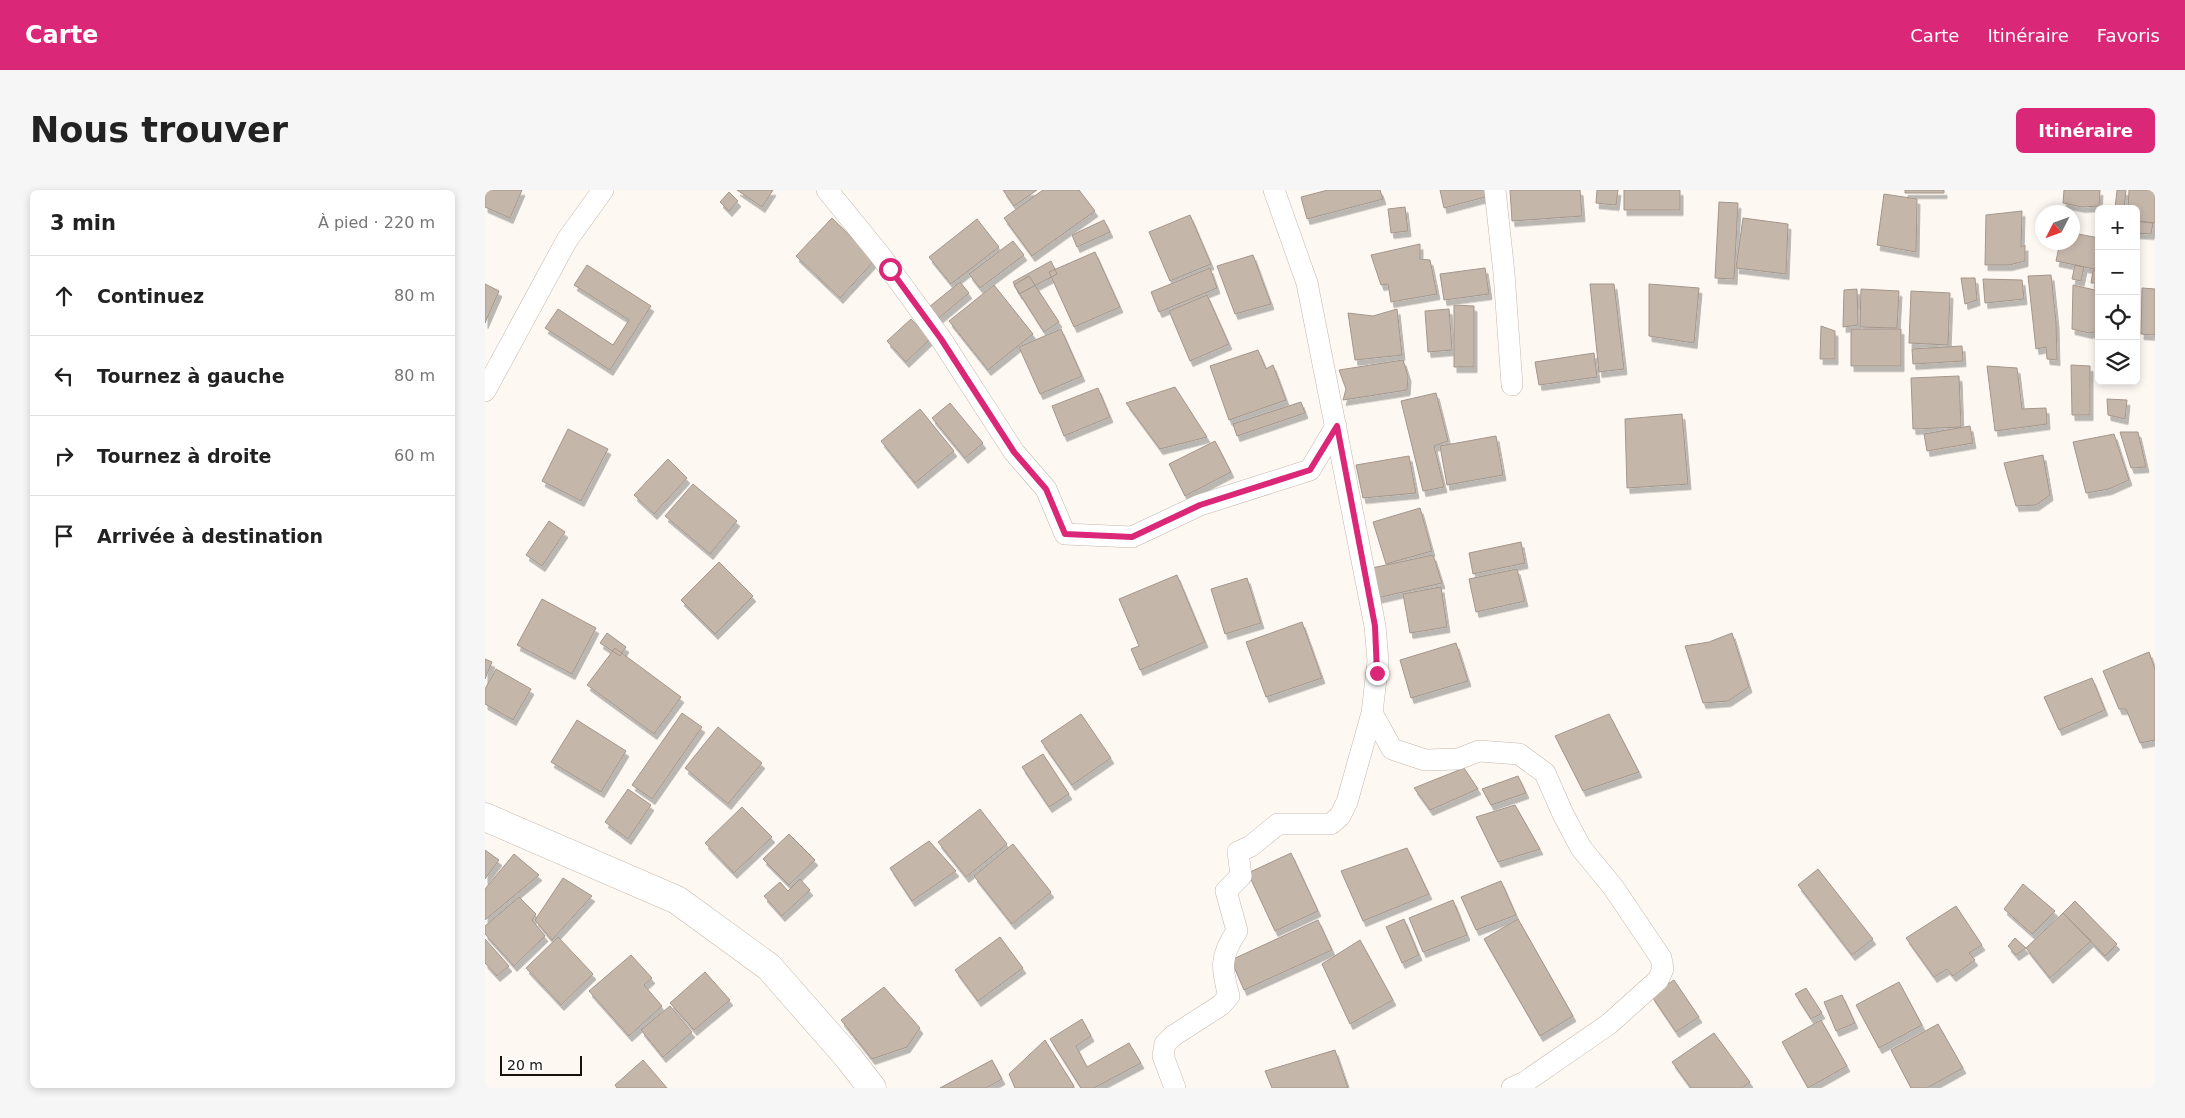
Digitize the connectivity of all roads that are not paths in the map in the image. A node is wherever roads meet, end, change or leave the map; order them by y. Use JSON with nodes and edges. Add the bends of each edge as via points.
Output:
{"nodes":[{"id":1,"x":603,"y":190,"type":"edge"},
{"id":2,"x":827,"y":190,"type":"edge"},
{"id":3,"x":1274,"y":190,"type":"edge"},
{"id":4,"x":1495,"y":190,"type":"edge"},
{"id":5,"x":1512,"y":385,"type":"dead end"},
{"id":6,"x":485,"y":391,"type":"edge"},
{"id":7,"x":1337,"y":426,"type":"junction"},
{"id":8,"x":1372,"y":713,"type":"junction"},
{"id":9,"x":485,"y":817,"type":"edge"},
{"id":10,"x":873,"y":1088,"type":"edge"},
{"id":11,"x":1175,"y":1088,"type":"edge"},
{"id":12,"x":1512,"y":1088,"type":"edge"}],
"edges":[{"from":1,"to":6,"type":"street","via":[[567,240]]},
{"from":2,"to":7,"type":"street","via":[[880,255],[941,339],[1014,452],[1046,489],[1065,534],[1132,537],[1200,505],[1310,470]]},
{"from":3,"to":7,"type":"street","via":[[1307,283]]},
{"from":4,"to":5,"type":"street","via":[[1505,273]]},
{"from":7,"to":8,"type":"street","via":[[1375,626],[1378,661]]},
{"from":8,"to":11,"type":"street","via":[[1347,802],[1340,816],[1331,824],[1278,824],[1251,846],[1237,852],[1241,876],[1226,891],[1237,931],[1229,944],[1222,971],[1229,996],[1215,1010],[1165,1044],[1163,1056]]},
{"from":8,"to":12,"type":"street","via":[[1392,749],[1425,760],[1459,759],[1479,751],[1519,754],[1545,773],[1581,848],[1613,886],[1661,958],[1663,969],[1658,980],[1609,1024]]},
{"from":9,"to":10,"type":"street","via":[[677,900],[769,967]]}]}
